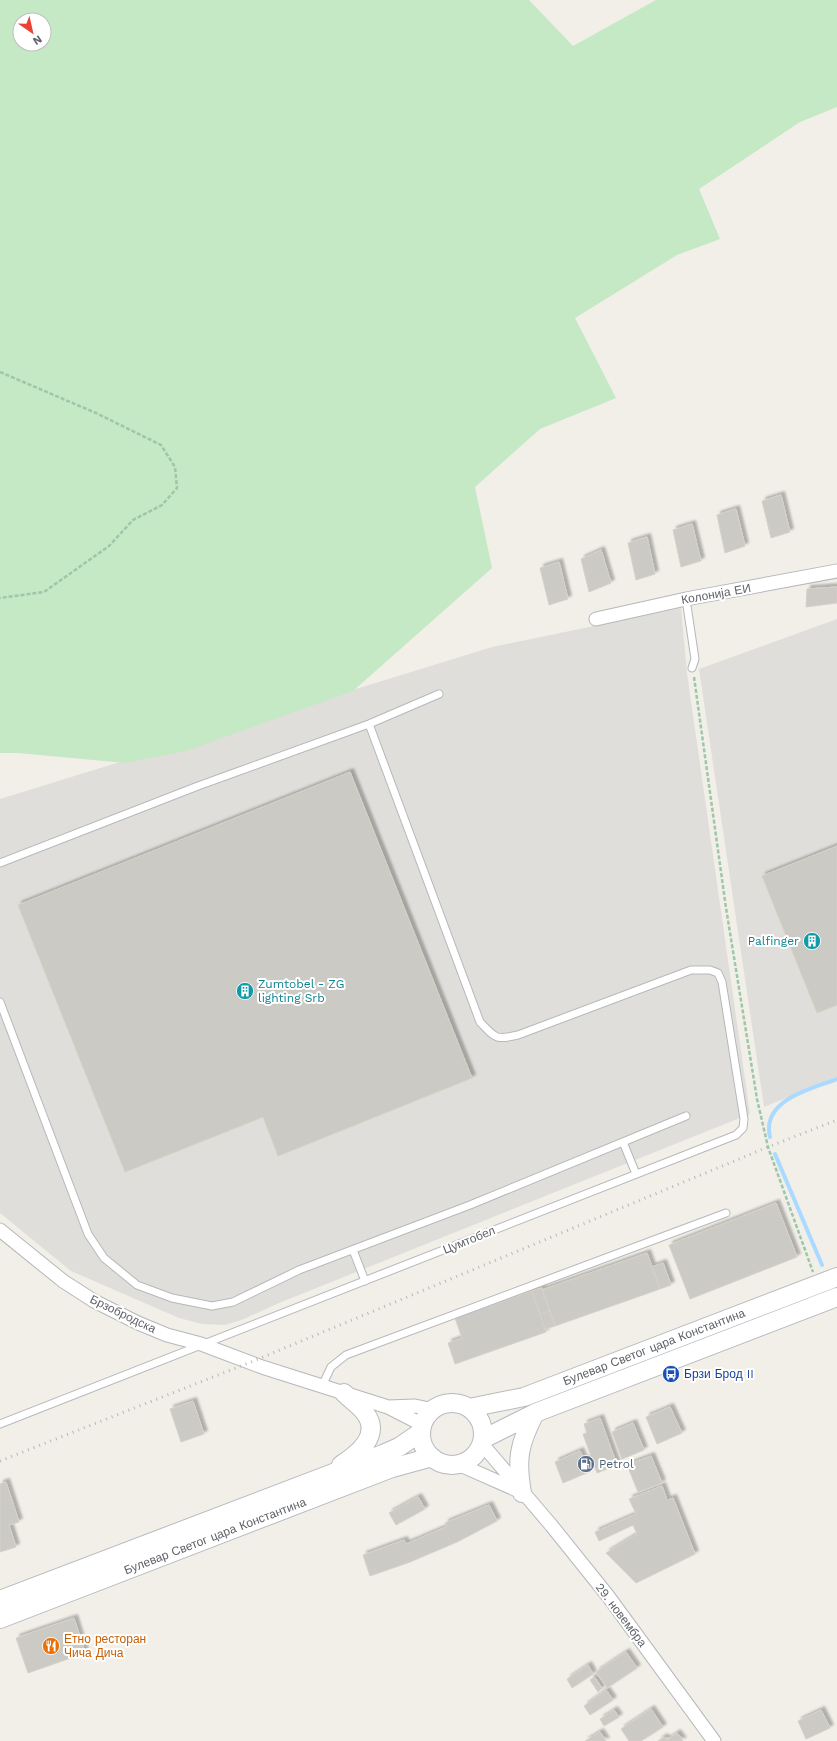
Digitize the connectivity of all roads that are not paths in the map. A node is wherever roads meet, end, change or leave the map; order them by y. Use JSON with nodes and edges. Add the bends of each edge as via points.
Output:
{"nodes":[{"id":1,"x":837,"y":571,"type":"edge"},
{"id":2,"x":686,"y":599,"type":"junction"},
{"id":3,"x":596,"y":619,"type":"dead end"},
{"id":4,"x":692,"y":668,"type":"road end"},
{"id":5,"x":439,"y":694,"type":"dead end"},
{"id":6,"x":369,"y":724,"type":"junction"},
{"id":7,"x":0,"y":863,"type":"edge"},
{"id":8,"x":0,"y":1002,"type":"edge"},
{"id":9,"x":686,"y":1116,"type":"dead end"},
{"id":10,"x":623,"y":1142,"type":"junction"},
{"id":11,"x":636,"y":1174,"type":"junction"},
{"id":12,"x":726,"y":1213,"type":"dead end"},
{"id":13,"x":0,"y":1230,"type":"edge"},
{"id":14,"x":353,"y":1250,"type":"junction"},
{"id":15,"x":837,"y":1278,"type":"edge"},
{"id":16,"x":365,"y":1281,"type":"junction"},
{"id":17,"x":837,"y":1297,"type":"edge"},
{"id":18,"x":201,"y":1344,"type":"junction"},
{"id":19,"x":322,"y":1386,"type":"junction"},
{"id":20,"x":344,"y":1394,"type":"junction"},
{"id":21,"x":388,"y":1408,"type":"junction"},
{"id":22,"x":469,"y":1408,"type":"junction"},
{"id":23,"x":434,"y":1410,"type":"junction"},
{"id":24,"x":534,"y":1414,"type":"junction"},
{"id":25,"x":0,"y":1424,"type":"edge"},
{"id":26,"x":422,"y":1428,"type":"junction"},
{"id":27,"x":482,"y":1442,"type":"junction"},
{"id":28,"x":432,"y":1457,"type":"junction"},
{"id":29,"x":458,"y":1464,"type":"junction"},
{"id":30,"x":324,"y":1477,"type":"junction"},
{"id":31,"x":522,"y":1493,"type":"junction"},
{"id":32,"x":0,"y":1600,"type":"edge"},
{"id":33,"x":0,"y":1619,"type":"edge"},
{"id":34,"x":714,"y":1741,"type":"edge"}],
"edges":[{"from":1,"to":2,"type":"street","name":"Колонија ЕИ"},
{"from":2,"to":3,"type":"street","name":"Колонија ЕИ"},
{"from":2,"to":4,"type":"lane","via":[[695,659]]},
{"from":5,"to":6,"type":"lane"},
{"from":6,"to":7,"type":"lane","via":[[198,786]]},
{"from":6,"to":11,"type":"lane","name":"Цумтобел","via":[[480,1022],[492,1035],[501,1039],[518,1034],[691,970],[710,970],[718,973],[722,982],[744,1119],[743,1128],[736,1135]]},
{"from":8,"to":14,"type":"lane","via":[[88,1234],[104,1258],[137,1285],[172,1298],[212,1306],[233,1302],[299,1270]]},
{"from":9,"to":10,"type":"lane"},
{"from":10,"to":11,"type":"lane"},
{"from":10,"to":14,"type":"lane"},
{"from":11,"to":16,"type":"lane","name":"Цумтобел"},
{"from":12,"to":19,"type":"lane","via":[[346,1355],[331,1367]]},
{"from":13,"to":18,"type":"street","name":"Брзобродска","via":[[63,1281],[94,1301],[160,1332]]},
{"from":14,"to":16,"type":"lane"},
{"from":15,"to":22,"type":"main road","name":"Булевар Светог цара Константина","via":[[524,1397]]},
{"from":16,"to":18,"type":"lane","name":"Цумтобел"},
{"from":17,"to":24,"type":"main road","name":"Булевар Светог цара Константина"},
{"from":18,"to":19,"type":"street","name":"Брзобродска"},
{"from":18,"to":25,"type":"lane","name":"Цумтобел"},
{"from":19,"to":20,"type":"street","name":"Брзобродска"},
{"from":20,"to":21,"type":"street","name":"Брзобродска"},
{"from":20,"to":30,"type":"main road","via":[[366,1413],[371,1424],[369,1440],[355,1455]]},
{"from":21,"to":23,"type":"street","via":[[415,1406]]},
{"from":21,"to":26,"type":"street"},
{"from":22,"to":23,"type":"main road","via":[[448,1404]]},
{"from":22,"to":27,"type":"main road","via":[[482,1425]]},
{"from":23,"to":26,"type":"main road"},
{"from":24,"to":27,"type":"main road","name":"Булевар Светог цара Константина"},
{"from":24,"to":31,"type":"main road","via":[[524,1434],[519,1454]]},
{"from":26,"to":28,"type":"main road","via":[[424,1446]]},
{"from":26,"to":30,"type":"main road","name":"Булевар Светог цара Константина","via":[[384,1454]]},
{"from":27,"to":29,"type":"main road","via":[[475,1455]]},
{"from":27,"to":31,"type":"street","name":"29. новембра"},
{"from":28,"to":29,"type":"main road","via":[[447,1465]]},
{"from":28,"to":33,"type":"main road","name":"Булевар Светог цара Константина","via":[[392,1468]]},
{"from":29,"to":31,"type":"street","name":"29. новембра"},
{"from":30,"to":32,"type":"main road","name":"Булевар Светог цара Константина"},
{"from":31,"to":34,"type":"street","name":"29. новембра","via":[[608,1596]]}]}
